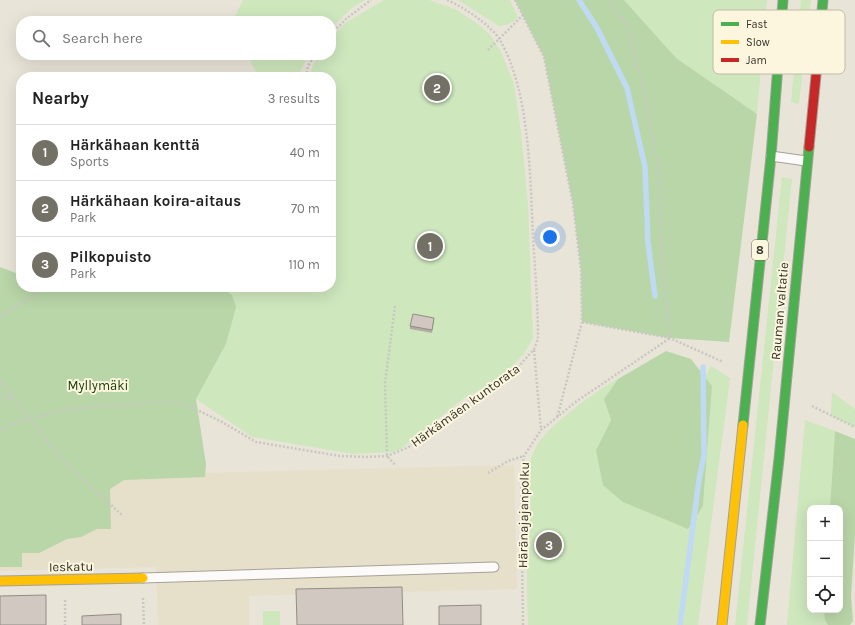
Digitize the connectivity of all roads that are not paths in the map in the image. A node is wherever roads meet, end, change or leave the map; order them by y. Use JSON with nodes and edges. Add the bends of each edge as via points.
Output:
{"nodes":[{"id":1,"x":783,"y":0,"type":"edge"},
{"id":2,"x":823,"y":0,"type":"edge"},
{"id":3,"x":782,"y":10,"type":"edge"},
{"id":4,"x":822,"y":10,"type":"edge"},
{"id":5,"x":777,"y":74,"type":"edge"},
{"id":6,"x":815,"y":74,"type":"edge"},
{"id":7,"x":771,"y":156,"type":"junction"},
{"id":8,"x":806,"y":162,"type":"junction"},
{"id":9,"x":494,"y":567,"type":"dead end"},
{"id":10,"x":143,"y":578,"type":"joint"},
{"id":11,"x":0,"y":581,"type":"edge"},
{"id":12,"x":722,"y":625,"type":"edge"},
{"id":13,"x":760,"y":625,"type":"edge"}],
"edges":[{"from":1,"to":3,"type":"main road","name":"Rauman valtatie","number":"8"},
{"from":2,"to":4,"type":"main road","name":"Rauman valtatie"},
{"from":5,"to":7,"type":"main road","name":"Rauman valtatie","number":"8"},
{"from":6,"to":8,"type":"main road","name":"Rauman valtatie"},
{"from":7,"to":8,"type":"lane"},
{"from":7,"to":12,"type":"main road","name":"Rauman valtatie","number":"8"},
{"from":8,"to":13,"type":"main road","name":"Rauman valtatie","via":[[779,459]]},
{"from":9,"to":10,"type":"lane"},
{"from":10,"to":11,"type":"main road","name":"Ieskatu"}]}
